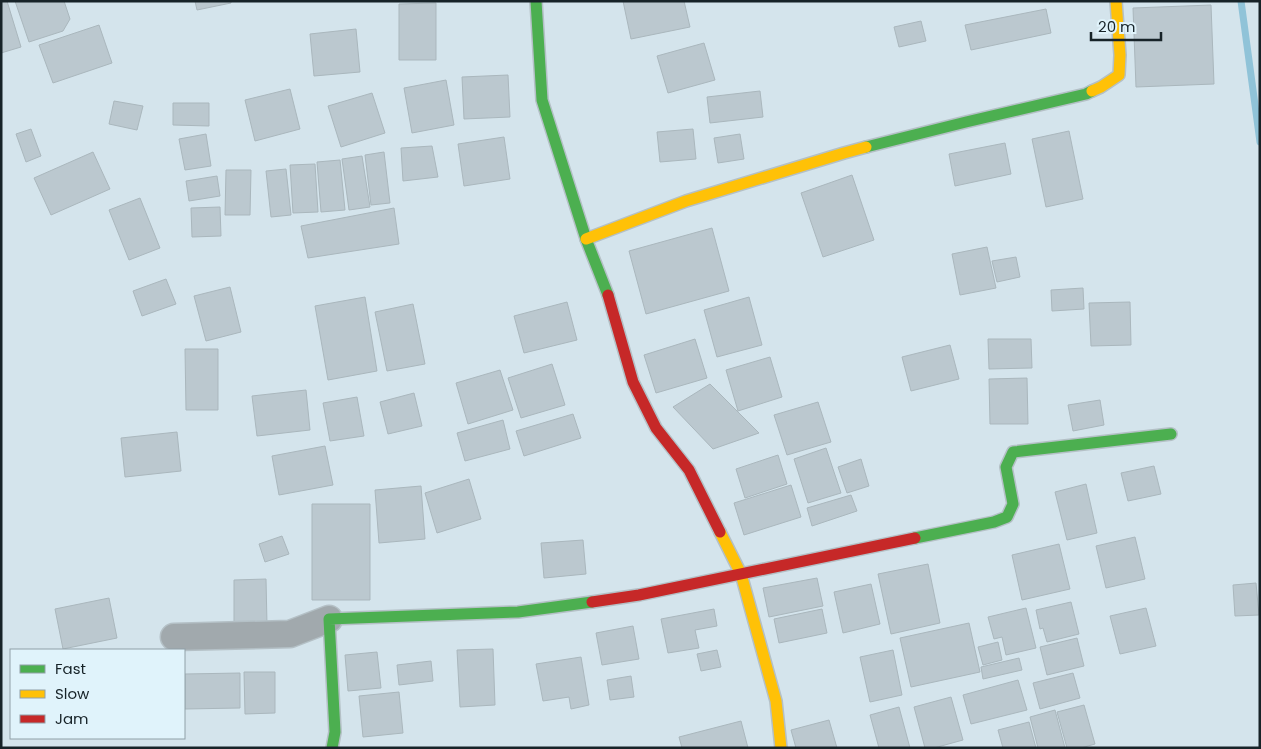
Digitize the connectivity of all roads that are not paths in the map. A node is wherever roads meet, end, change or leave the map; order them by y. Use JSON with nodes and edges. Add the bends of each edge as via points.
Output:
{"nodes":[{"id":1,"x":536,"y":1,"type":"edge"},
{"id":2,"x":1116,"y":1,"type":"edge"},
{"id":3,"x":586,"y":239,"type":"junction"},
{"id":4,"x":1171,"y":434,"type":"dead end"},
{"id":5,"x":741,"y":574,"type":"junction"},
{"id":6,"x":329,"y":619,"type":"junction"},
{"id":7,"x":174,"y":637,"type":"dead end"},
{"id":8,"x":332,"y":748,"type":"edge"},
{"id":9,"x":781,"y":748,"type":"edge"}],
"edges":[{"from":1,"to":3,"type":"street","via":[[542,100]]},
{"from":2,"to":3,"type":"street","via":[[1119,75],[1101,88],[844,153],[686,201]]},
{"from":3,"to":5,"type":"street","via":[[609,297],[632,382],[656,428],[689,470]]},
{"from":4,"to":5,"type":"street","via":[[1013,452],[1006,467],[1014,504],[1007,517]]},
{"from":5,"to":6,"type":"street","via":[[639,595],[518,612]]},
{"from":5,"to":9,"type":"street","via":[[776,701]]},
{"from":6,"to":7,"type":"street","via":[[290,634]]},
{"from":6,"to":8,"type":"street","via":[[335,732]]}]}
